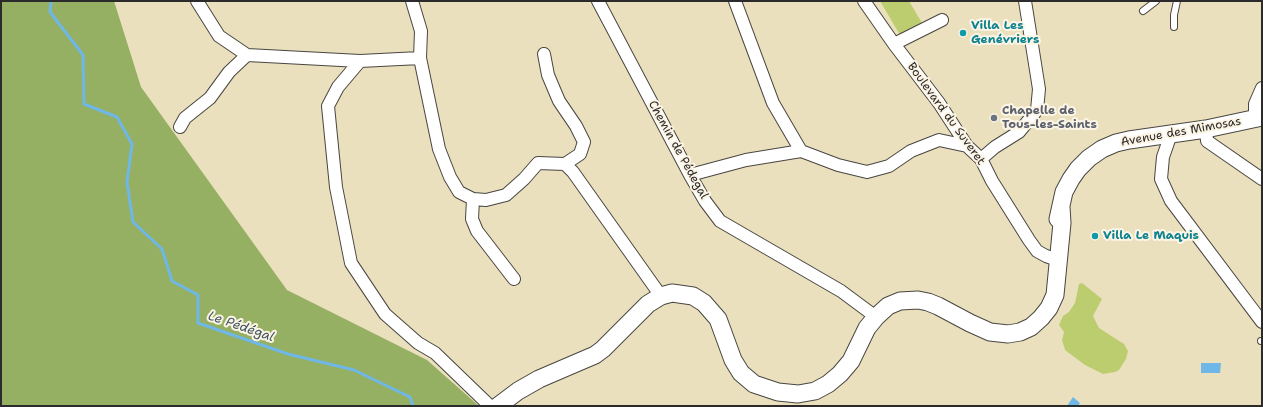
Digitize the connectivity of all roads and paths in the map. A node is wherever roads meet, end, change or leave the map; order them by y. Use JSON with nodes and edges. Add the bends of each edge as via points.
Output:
{"nodes":[{"id":1,"x":197,"y":1,"type":"edge"},
{"id":2,"x":412,"y":1,"type":"edge"},
{"id":3,"x":598,"y":1,"type":"edge"},
{"id":4,"x":735,"y":1,"type":"edge"},
{"id":5,"x":864,"y":1,"type":"edge"},
{"id":6,"x":1025,"y":1,"type":"edge"},
{"id":7,"x":1156,"y":1,"type":"edge"},
{"id":8,"x":1177,"y":1,"type":"edge"},
{"id":9,"x":1143,"y":11,"type":"dead end"},
{"id":10,"x":942,"y":20,"type":"dead end"},
{"id":11,"x":1174,"y":27,"type":"dead end"},
{"id":12,"x":894,"y":44,"type":"junction"},
{"id":13,"x":544,"y":54,"type":"dead end"},
{"id":14,"x":247,"y":55,"type":"junction"},
{"id":15,"x":420,"y":58,"type":"junction"},
{"id":16,"x":360,"y":61,"type":"junction"},
{"id":17,"x":1262,"y":88,"type":"edge"},
{"id":18,"x":1259,"y":118,"type":"edge"},
{"id":19,"x":180,"y":127,"type":"dead end"},
{"id":20,"x":1206,"y":129,"type":"junction"},
{"id":21,"x":1171,"y":134,"type":"junction"},
{"id":22,"x":967,"y":146,"type":"junction"},
{"id":23,"x":801,"y":151,"type":"junction"},
{"id":24,"x":981,"y":159,"type":"junction"},
{"id":25,"x":565,"y":164,"type":"junction"},
{"id":26,"x":690,"y":175,"type":"junction"},
{"id":27,"x":1262,"y":179,"type":"edge"},
{"id":28,"x":473,"y":199,"type":"junction"},
{"id":29,"x":1055,"y":259,"type":"junction"},
{"id":30,"x":514,"y":279,"type":"dead end"},
{"id":31,"x":660,"y":296,"type":"junction"},
{"id":32,"x":871,"y":313,"type":"junction"},
{"id":33,"x":1262,"y":322,"type":"edge"},
{"id":34,"x":490,"y":406,"type":"edge"},
{"id":35,"x":498,"y":406,"type":"edge"}],
"edges":[{"from":1,"to":14,"type":"street","via":[[219,36]]},
{"from":2,"to":15,"type":"street","via":[[421,31]]},
{"from":3,"to":26,"type":"street","name":"Chemin de Pédegal"},
{"from":4,"to":23,"type":"street","via":[[773,103]]},
{"from":5,"to":12,"type":"street","name":"Boulevard du Suveret"},
{"from":6,"to":24,"type":"street","via":[[1039,89],[1038,110],[1020,132]]},
{"from":7,"to":9,"type":"lane"},
{"from":8,"to":11,"type":"lane"},
{"from":10,"to":12,"type":"street"},
{"from":12,"to":22,"type":"street","name":"Boulevard du Suveret","via":[[939,103]]},
{"from":13,"to":25,"type":"street","via":[[548,75],[559,101],[584,142],[580,154]]},
{"from":14,"to":16,"type":"street"},
{"from":14,"to":19,"type":"street","via":[[229,72],[210,98],[184,118]]},
{"from":15,"to":16,"type":"street"},
{"from":15,"to":28,"type":"street","via":[[439,149],[459,192]]},
{"from":16,"to":34,"type":"street","via":[[338,87],[328,106],[336,187],[351,263],[385,314],[418,343],[434,353]]},
{"from":17,"to":18,"type":"street","via":[[1255,104]]},
{"from":18,"to":20,"type":"street","name":"Avenue des Mimosas"},
{"from":20,"to":21,"type":"street","name":"Avenue des Mimosas"},
{"from":20,"to":27,"type":"street","via":[[1207,141]]},
{"from":21,"to":29,"type":"street","name":"Avenue des Mimosas","via":[[1116,143],[1102,149],[1078,169],[1064,192],[1061,207],[1062,224]]},
{"from":21,"to":33,"type":"street","via":[[1160,179],[1171,201]]},
{"from":22,"to":23,"type":"street","via":[[939,140],[911,151],[889,166],[867,172],[838,165]]},
{"from":22,"to":24,"type":"street","name":"Boulevard du Suveret"},
{"from":23,"to":26,"type":"street","via":[[746,160]]},
{"from":24,"to":29,"type":"street","name":"Boulevard du Suveret","via":[[992,181],[1037,251]]},
{"from":25,"to":28,"type":"street","via":[[538,163],[506,195],[486,200]]},
{"from":25,"to":31,"type":"street"},
{"from":26,"to":32,"type":"street","name":"Chemin de Pédegal","via":[[720,221],[841,291]]},
{"from":28,"to":30,"type":"street","via":[[472,219],[476,231]]},
{"from":29,"to":32,"type":"street","name":"Avenue des Mimosas","via":[[1055,295],[1049,308],[1031,327],[1020,332],[990,332],[938,306],[918,300],[900,301]]},
{"from":31,"to":32,"type":"street","name":"Avenue des Mimosas","via":[[682,294],[700,300],[718,319],[733,360],[741,373],[754,384],[779,387],[798,394],[815,391],[840,374],[851,361],[867,328]]},
{"from":31,"to":35,"type":"street","via":[[648,304],[595,355],[539,379]]}]}
